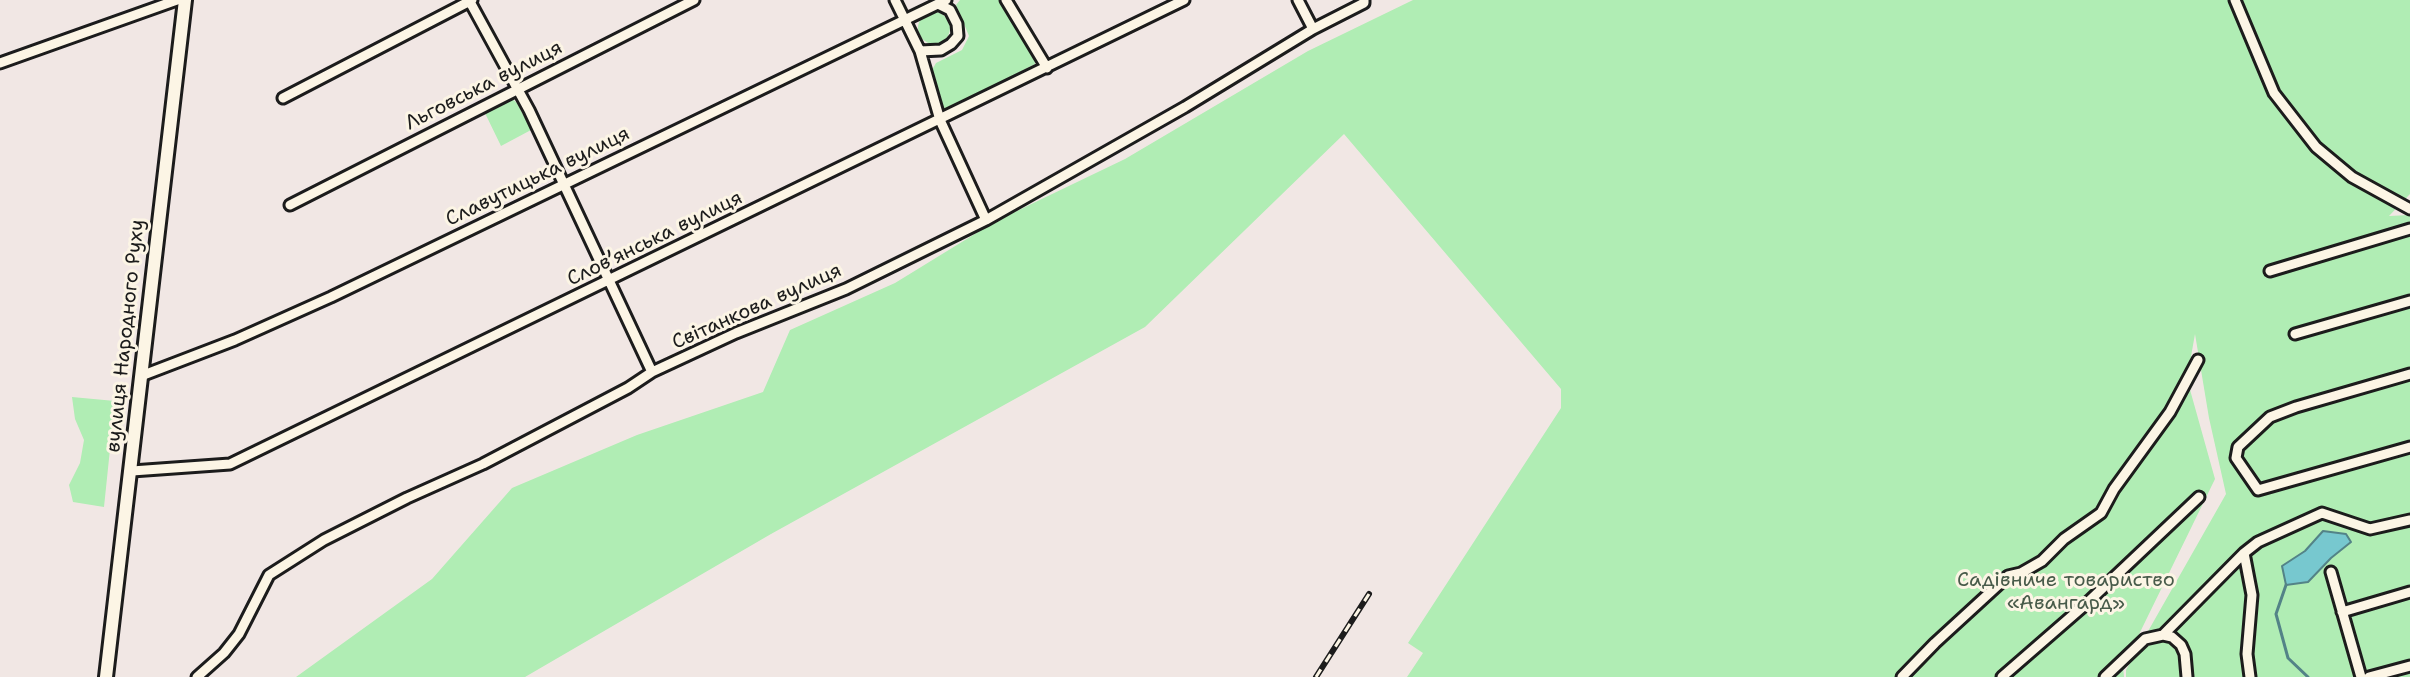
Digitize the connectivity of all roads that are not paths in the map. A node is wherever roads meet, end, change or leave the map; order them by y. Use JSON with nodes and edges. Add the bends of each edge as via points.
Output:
{"nodes":[{"id":1,"x":177,"y":0,"type":"edge"},
{"id":2,"x":185,"y":0,"type":"edge"},
{"id":3,"x":470,"y":0,"type":"edge"},
{"id":4,"x":694,"y":0,"type":"edge"},
{"id":5,"x":895,"y":0,"type":"edge"},
{"id":6,"x":1006,"y":0,"type":"edge"},
{"id":7,"x":1184,"y":0,"type":"edge"},
{"id":8,"x":1298,"y":0,"type":"edge"},
{"id":9,"x":1364,"y":0,"type":"edge"},
{"id":10,"x":2235,"y":0,"type":"edge"},
{"id":11,"x":942,"y":2,"type":"edge"},
{"id":12,"x":906,"y":20,"type":"junction"},
{"id":13,"x":1313,"y":29,"type":"junction"},
{"id":14,"x":920,"y":51,"type":"junction"},
{"id":15,"x":0,"y":63,"type":"edge"},
{"id":16,"x":1047,"y":68,"type":"junction"},
{"id":17,"x":518,"y":88,"type":"junction"},
{"id":18,"x":283,"y":98,"type":"dead end"},
{"id":19,"x":940,"y":120,"type":"junction"},
{"id":20,"x":564,"y":184,"type":"junction"},
{"id":21,"x":290,"y":205,"type":"dead end"},
{"id":22,"x":2410,"y":209,"type":"edge"},
{"id":23,"x":986,"y":220,"type":"junction"},
{"id":24,"x":2410,"y":229,"type":"edge"},
{"id":25,"x":2270,"y":271,"type":"dead end"},
{"id":26,"x":609,"y":281,"type":"junction"},
{"id":27,"x":2410,"y":301,"type":"edge"},
{"id":28,"x":2295,"y":334,"type":"dead end"},
{"id":29,"x":2198,"y":360,"type":"dead end"},
{"id":30,"x":652,"y":372,"type":"junction"},
{"id":31,"x":2410,"y":374,"type":"edge"},
{"id":32,"x":141,"y":376,"type":"junction"},
{"id":33,"x":2410,"y":447,"type":"edge"},
{"id":34,"x":132,"y":471,"type":"junction"},
{"id":35,"x":2199,"y":497,"type":"dead end"},
{"id":36,"x":2410,"y":520,"type":"edge"},
{"id":37,"x":2244,"y":553,"type":"junction"},
{"id":38,"x":2331,"y":572,"type":"dead end"},
{"id":39,"x":2410,"y":592,"type":"edge"},
{"id":40,"x":2342,"y":612,"type":"junction"},
{"id":41,"x":2163,"y":635,"type":"junction"},
{"id":42,"x":2410,"y":666,"type":"edge"},
{"id":43,"x":106,"y":677,"type":"edge"},
{"id":44,"x":197,"y":677,"type":"edge"},
{"id":45,"x":1902,"y":677,"type":"edge"},
{"id":46,"x":2002,"y":677,"type":"edge"},
{"id":47,"x":2105,"y":677,"type":"edge"},
{"id":48,"x":2187,"y":677,"type":"edge"},
{"id":49,"x":2250,"y":677,"type":"edge"},
{"id":50,"x":2361,"y":677,"type":"edge"},
{"id":51,"x":2369,"y":677,"type":"edge"}],
"edges":[{"from":1,"to":15,"type":"street"},
{"from":2,"to":32,"type":"main road","name":"вулиця Народного Руху"},
{"from":3,"to":17,"type":"street"},
{"from":3,"to":18,"type":"street"},
{"from":4,"to":17,"type":"street","name":"Льговська вулиця"},
{"from":5,"to":12,"type":"street"},
{"from":6,"to":16,"type":"street"},
{"from":7,"to":16,"type":"street","name":"Словʼянська вулиця"},
{"from":8,"to":13,"type":"street"},
{"from":9,"to":13,"type":"street","name":"Світанкова вулиця"},
{"from":10,"to":22,"type":"street","via":[[2274,93],[2316,147],[2352,177]]},
{"from":11,"to":12,"type":"street","name":"Славутицька вулиця"},
{"from":11,"to":14,"type":"street","via":[[957,24],[958,36],[941,50]]},
{"from":12,"to":14,"type":"street"},
{"from":12,"to":20,"type":"street","name":"Славутицька вулиця"},
{"from":13,"to":23,"type":"street","name":"Світанкова вулиця"},
{"from":14,"to":19,"type":"street"},
{"from":16,"to":19,"type":"street","name":"Словʼянська вулиця"},
{"from":17,"to":20,"type":"street"},
{"from":17,"to":21,"type":"street","name":"Льговська вулиця"},
{"from":19,"to":23,"type":"street"},
{"from":19,"to":26,"type":"street","name":"Словʼянська вулиця"},
{"from":20,"to":26,"type":"street"},
{"from":20,"to":32,"type":"street","name":"Славутицька вулиця","via":[[249,334]]},
{"from":23,"to":30,"type":"street","name":"Світанкова вулиця","via":[[846,289]]},
{"from":24,"to":25,"type":"street"},
{"from":26,"to":30,"type":"street"},
{"from":26,"to":34,"type":"street","name":"Словʼянська вулиця","via":[[230,464]]},
{"from":27,"to":28,"type":"street"},
{"from":29,"to":45,"type":"street","via":[[2170,412],[2101,513],[2042,561],[2008,576]]},
{"from":30,"to":44,"type":"street","name":"Світанкова вулиця","via":[[483,464],[324,540],[269,575],[239,634]]},
{"from":31,"to":33,"type":"street","via":[[2270,417],[2238,447],[2236,458],[2258,490]]},
{"from":32,"to":34,"type":"main road","name":"вулиця Народного Руху"},
{"from":34,"to":43,"type":"main road","name":"вулиця Народного Руху"},
{"from":35,"to":46,"type":"street"},
{"from":36,"to":37,"type":"street","via":[[2370,529],[2322,513]]},
{"from":37,"to":41,"type":"street"},
{"from":37,"to":49,"type":"street","via":[[2252,595]]},
{"from":38,"to":40,"type":"street"},
{"from":39,"to":40,"type":"street"},
{"from":40,"to":50,"type":"street"},
{"from":41,"to":47,"type":"street","via":[[2145,639]]},
{"from":41,"to":48,"type":"street","via":[[2181,645]]},
{"from":42,"to":51,"type":"street"}]}
